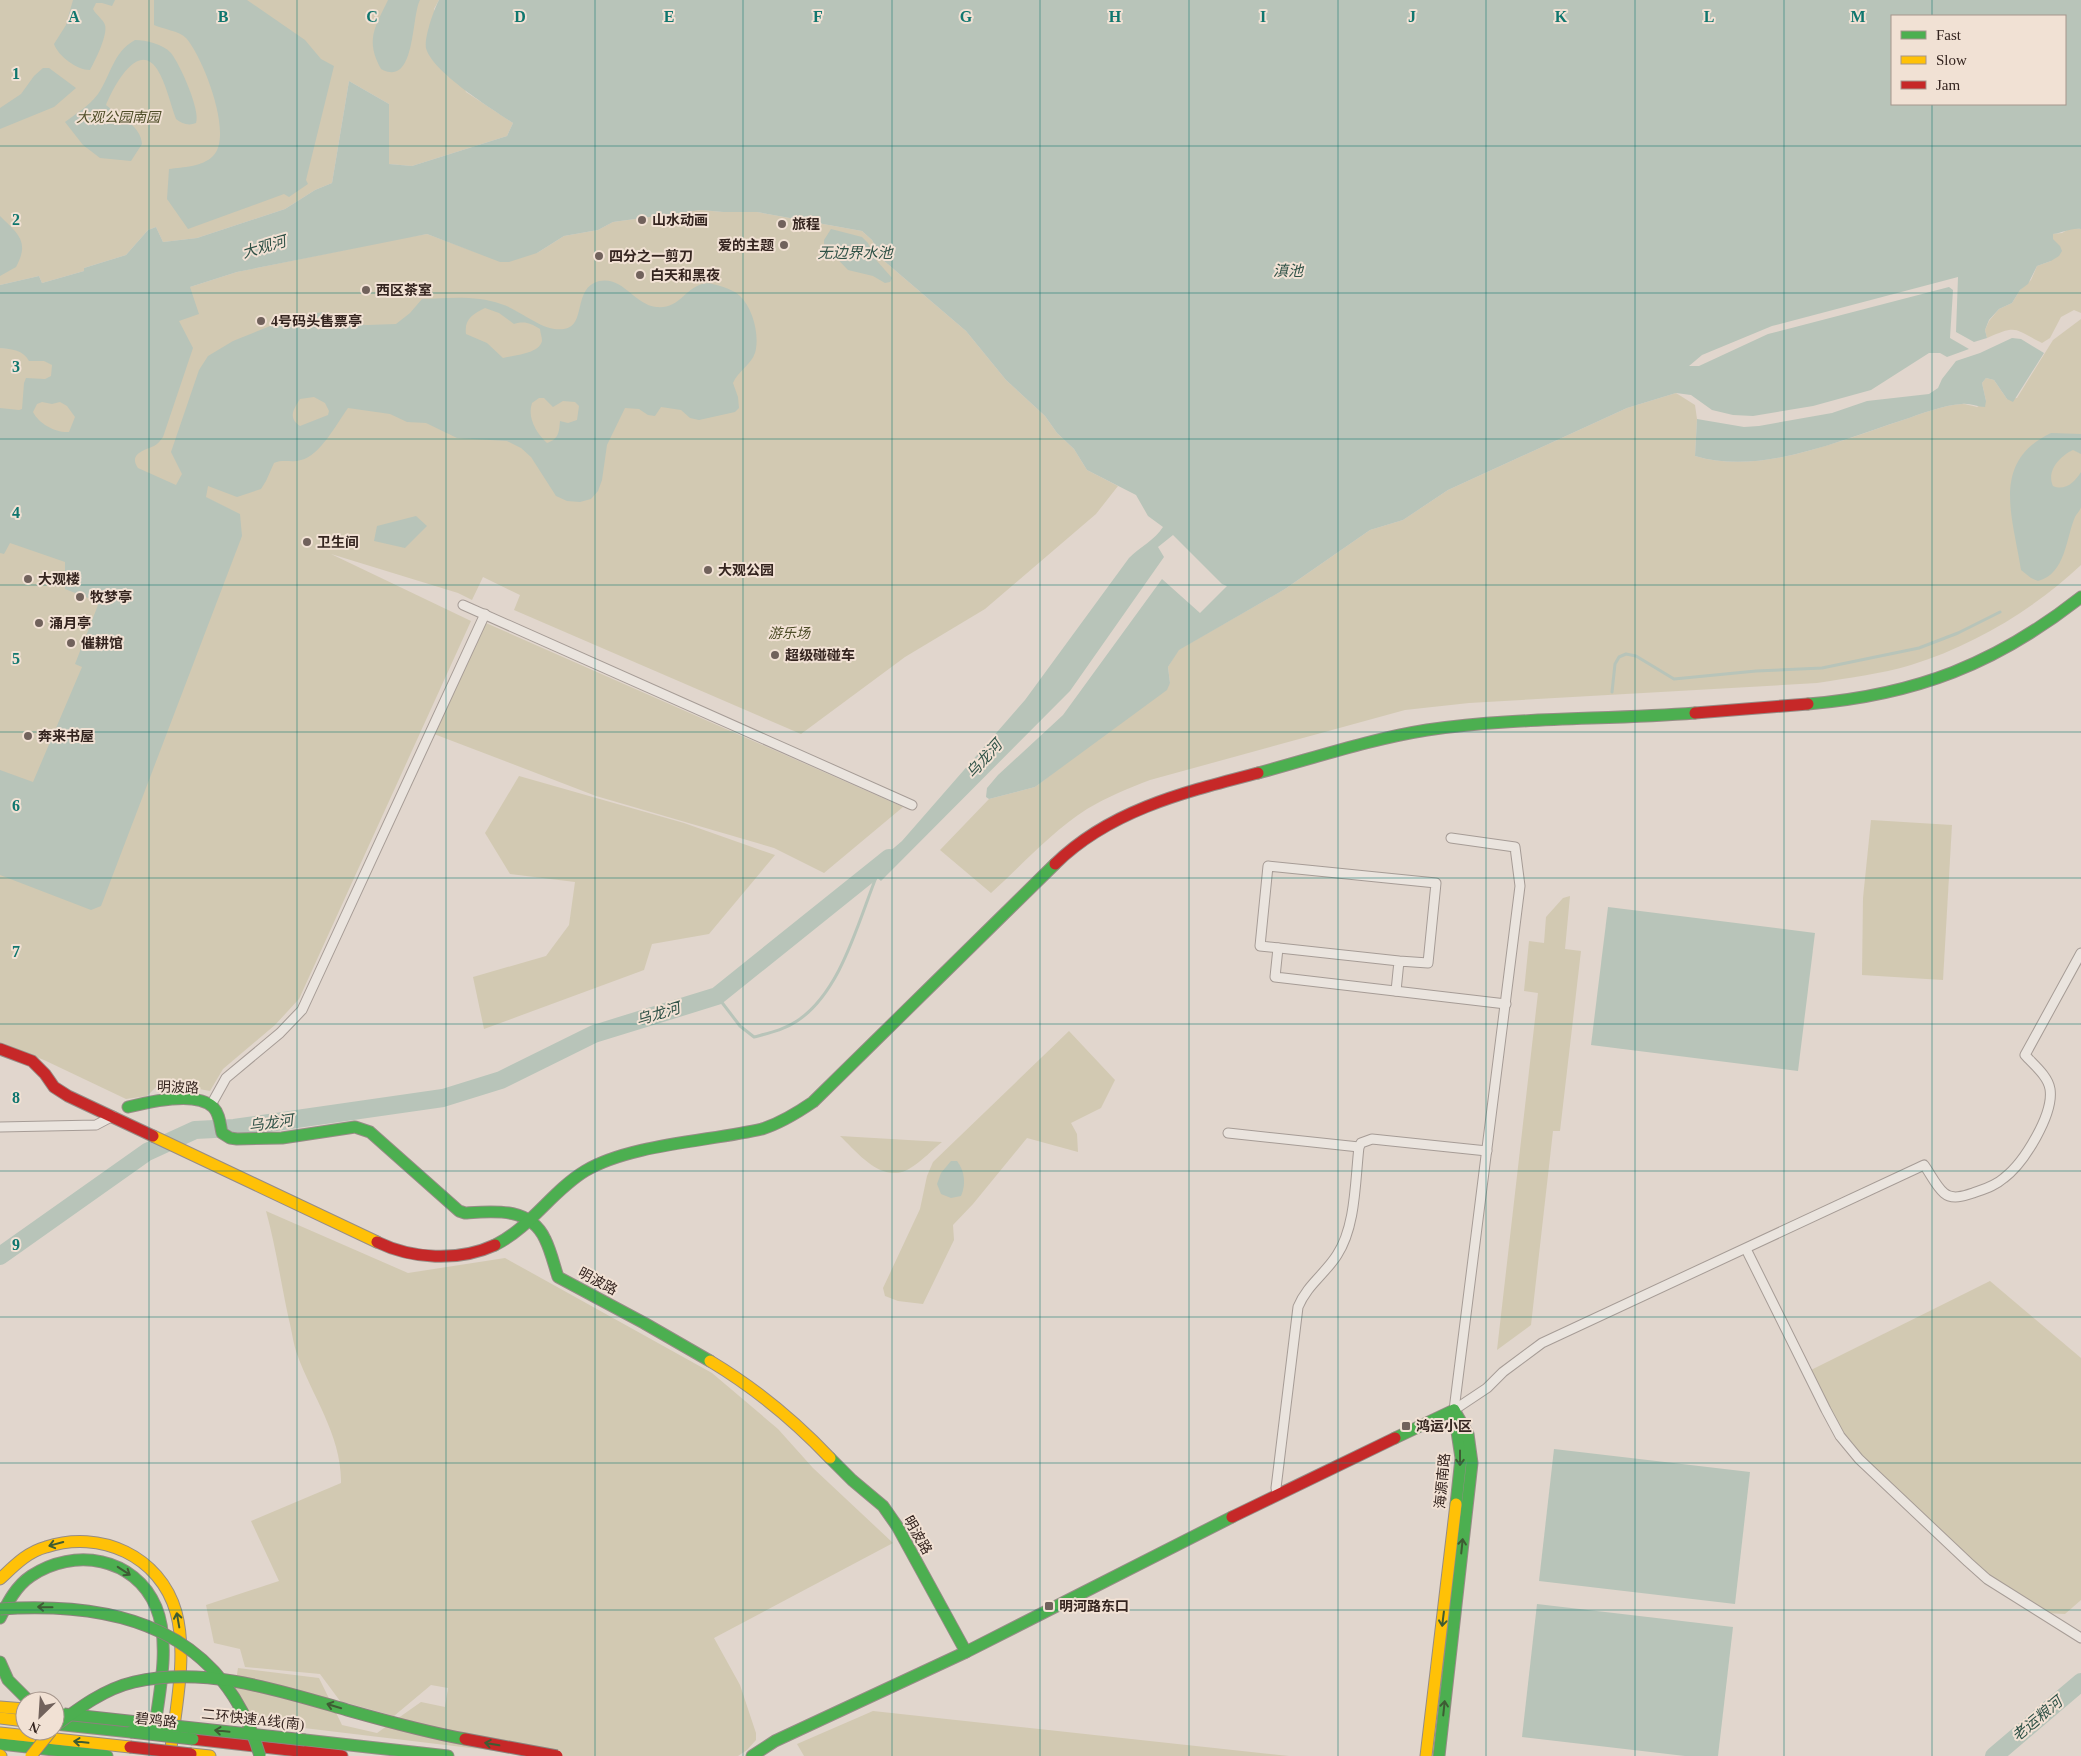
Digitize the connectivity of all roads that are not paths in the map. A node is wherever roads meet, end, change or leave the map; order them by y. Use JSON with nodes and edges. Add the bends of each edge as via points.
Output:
{"nodes":[{"id":1,"x":2081,"y":597,"type":"edge"},
{"id":2,"x":463,"y":605,"type":"dead end"},
{"id":3,"x":485,"y":614,"type":"junction"},
{"id":4,"x":912,"y":805,"type":"dead end"},
{"id":5,"x":1451,"y":838,"type":"dead end"},
{"id":6,"x":1278,"y":948,"type":"junction"},
{"id":7,"x":2081,"y":953,"type":"edge"},
{"id":8,"x":1399,"y":960,"type":"junction"},
{"id":9,"x":1396,"y":991,"type":"junction"},
{"id":10,"x":1506,"y":1004,"type":"junction"},
{"id":11,"x":0,"y":1049,"type":"edge"},
{"id":12,"x":128,"y":1107,"type":"dead end"},
{"id":13,"x":214,"y":1109,"type":"junction"},
{"id":14,"x":113,"y":1116,"type":"junction"},
{"id":15,"x":0,"y":1127,"type":"edge"},
{"id":16,"x":1228,"y":1133,"type":"dead end"},
{"id":17,"x":1359,"y":1148,"type":"junction"},
{"id":18,"x":1487,"y":1151,"type":"junction"},
{"id":19,"x":531,"y":1220,"type":"junction"},
{"id":20,"x":1746,"y":1249,"type":"junction"},
{"id":21,"x":1454,"y":1410,"type":"junction"},
{"id":22,"x":1277,"y":1494,"type":"junction"},
{"id":23,"x":0,"y":1579,"type":"edge"},
{"id":24,"x":0,"y":1609,"type":"edge"},
{"id":25,"x":0,"y":1618,"type":"edge"},
{"id":26,"x":2081,"y":1638,"type":"edge"},
{"id":27,"x":966,"y":1652,"type":"junction"},
{"id":28,"x":0,"y":1662,"type":"edge"},
{"id":29,"x":19,"y":1691,"type":"edge"},
{"id":30,"x":0,"y":1707,"type":"edge"},
{"id":31,"x":15,"y":1709,"type":"edge"},
{"id":32,"x":65,"y":1716,"type":"edge"},
{"id":33,"x":0,"y":1718,"type":"edge"},
{"id":34,"x":65,"y":1718,"type":"edge"},
{"id":35,"x":65,"y":1719,"type":"edge"},
{"id":36,"x":15,"y":1720,"type":"edge"},
{"id":37,"x":65,"y":1726,"type":"edge"},
{"id":38,"x":106,"y":1730,"type":"junction"},
{"id":39,"x":0,"y":1733,"type":"edge"},
{"id":40,"x":42,"y":1741,"type":"edge"},
{"id":41,"x":0,"y":1744,"type":"edge"},
{"id":42,"x":31,"y":1756,"type":"edge"},
{"id":43,"x":107,"y":1756,"type":"edge"},
{"id":44,"x":151,"y":1756,"type":"edge"},
{"id":45,"x":170,"y":1756,"type":"edge"},
{"id":46,"x":210,"y":1756,"type":"edge"},
{"id":47,"x":260,"y":1756,"type":"edge"},
{"id":48,"x":342,"y":1756,"type":"edge"},
{"id":49,"x":448,"y":1756,"type":"edge"},
{"id":50,"x":557,"y":1756,"type":"edge"},
{"id":51,"x":752,"y":1756,"type":"edge"},
{"id":52,"x":1426,"y":1756,"type":"edge"},
{"id":53,"x":1438,"y":1756,"type":"edge"}],
"edges":[{"from":1,"to":19,"type":"main road","via":[[2030,635],[1992,656],[1917,686],[1875,696],[1824,704],[1435,728],[1202,787],[1144,807],[1105,825],[1061,858],[800,1111],[760,1129],[606,1161],[572,1180]]},
{"from":2,"to":3,"type":"street"},
{"from":3,"to":4,"type":"street"},
{"from":3,"to":13,"type":"street","via":[[302,1010],[280,1034],[226,1078]]},
{"from":5,"to":10,"type":"street","via":[[1515,847],[1520,886]]},
{"from":6,"to":8,"type":"street"},
{"from":6,"to":8,"type":"street","via":[[1260,946],[1268,866],[1436,883],[1428,964]]},
{"from":6,"to":9,"type":"street","via":[[1275,977]]},
{"from":7,"to":20,"type":"street","via":[[2025,1056],[2044,1075],[2050,1087],[2051,1100],[2035,1139],[2006,1178],[1990,1187],[1954,1197],[1944,1193],[1924,1165]]},
{"from":8,"to":9,"type":"street"},
{"from":9,"to":10,"type":"street"},
{"from":10,"to":18,"type":"street"},
{"from":11,"to":14,"type":"main road","via":[[32,1061],[54,1087]]},
{"from":12,"to":13,"type":"main road","name":"明波路","via":[[148,1102],[196,1100]]},
{"from":13,"to":19,"type":"main road","via":[[222,1133],[230,1138],[282,1138],[355,1127],[370,1132],[459,1211],[506,1212]]},
{"from":14,"to":15,"type":"street","via":[[96,1125]]},
{"from":14,"to":19,"type":"main road","via":[[400,1252],[456,1256],[477,1252],[503,1241]]},
{"from":16,"to":17,"type":"street"},
{"from":17,"to":18,"type":"street","via":[[1365,1140],[1372,1139]]},
{"from":17,"to":22,"type":"street","via":[[1350,1228],[1336,1256],[1308,1289],[1298,1307]]},
{"from":18,"to":21,"type":"street"},
{"from":19,"to":27,"type":"main road","name":"明波路","via":[[544,1236],[558,1277],[644,1323],[762,1395],[882,1506],[897,1526]]},
{"from":20,"to":21,"type":"street","via":[[1542,1343]]},
{"from":20,"to":26,"type":"street","via":[[1830,1418],[1859,1459],[1987,1579]]},
{"from":21,"to":22,"type":"main road"},
{"from":21,"to":52,"type":"main road","name":"海源南路","one_way":true,"via":[[1461,1458]]},
{"from":53,"to":21,"type":"main road","name":"海源南路","one_way":true,"via":[[1472,1463],[1471,1443],[1465,1425]]},
{"from":22,"to":27,"type":"main road"},
{"from":45,"to":23,"type":"main road","one_way":true,"via":[[179,1629],[173,1600],[157,1574],[118,1547],[83,1540],[39,1549],[20,1560]]},
{"from":47,"to":24,"type":"main road","one_way":true,"bridge":true,"via":[[248,1719],[231,1691],[203,1660],[166,1634],[131,1619],[90,1610],[53,1607]]},
{"from":25,"to":44,"type":"main road","one_way":true,"via":[[11,1595],[23,1581],[55,1562],[83,1558],[102,1560],[137,1580],[153,1600],[161,1630]]},
{"from":27,"to":51,"type":"main road","via":[[776,1741]]},
{"from":28,"to":29,"type":"main road","via":[[8,1680]]},
{"from":30,"to":31,"type":"main road"},
{"from":49,"to":32,"type":"main road","name":"二环快速A线(南)","one_way":true,"bridge":true},
{"from":33,"to":36,"type":"main road"},
{"from":50,"to":34,"type":"main road","one_way":true,"bridge":true,"via":[[440,1734],[262,1685],[206,1676],[169,1676],[125,1684],[91,1699]]},
{"from":35,"to":38,"type":"main road"},
{"from":37,"to":38,"type":"main road","name":"碧鸡路"},
{"from":38,"to":48,"type":"main road","name":"碧鸡路","bridge":true},
{"from":46,"to":39,"type":"main road","one_way":true,"bridge":true},
{"from":40,"to":42,"type":"main road","bridge":true},
{"from":41,"to":43,"type":"main road"}]}
